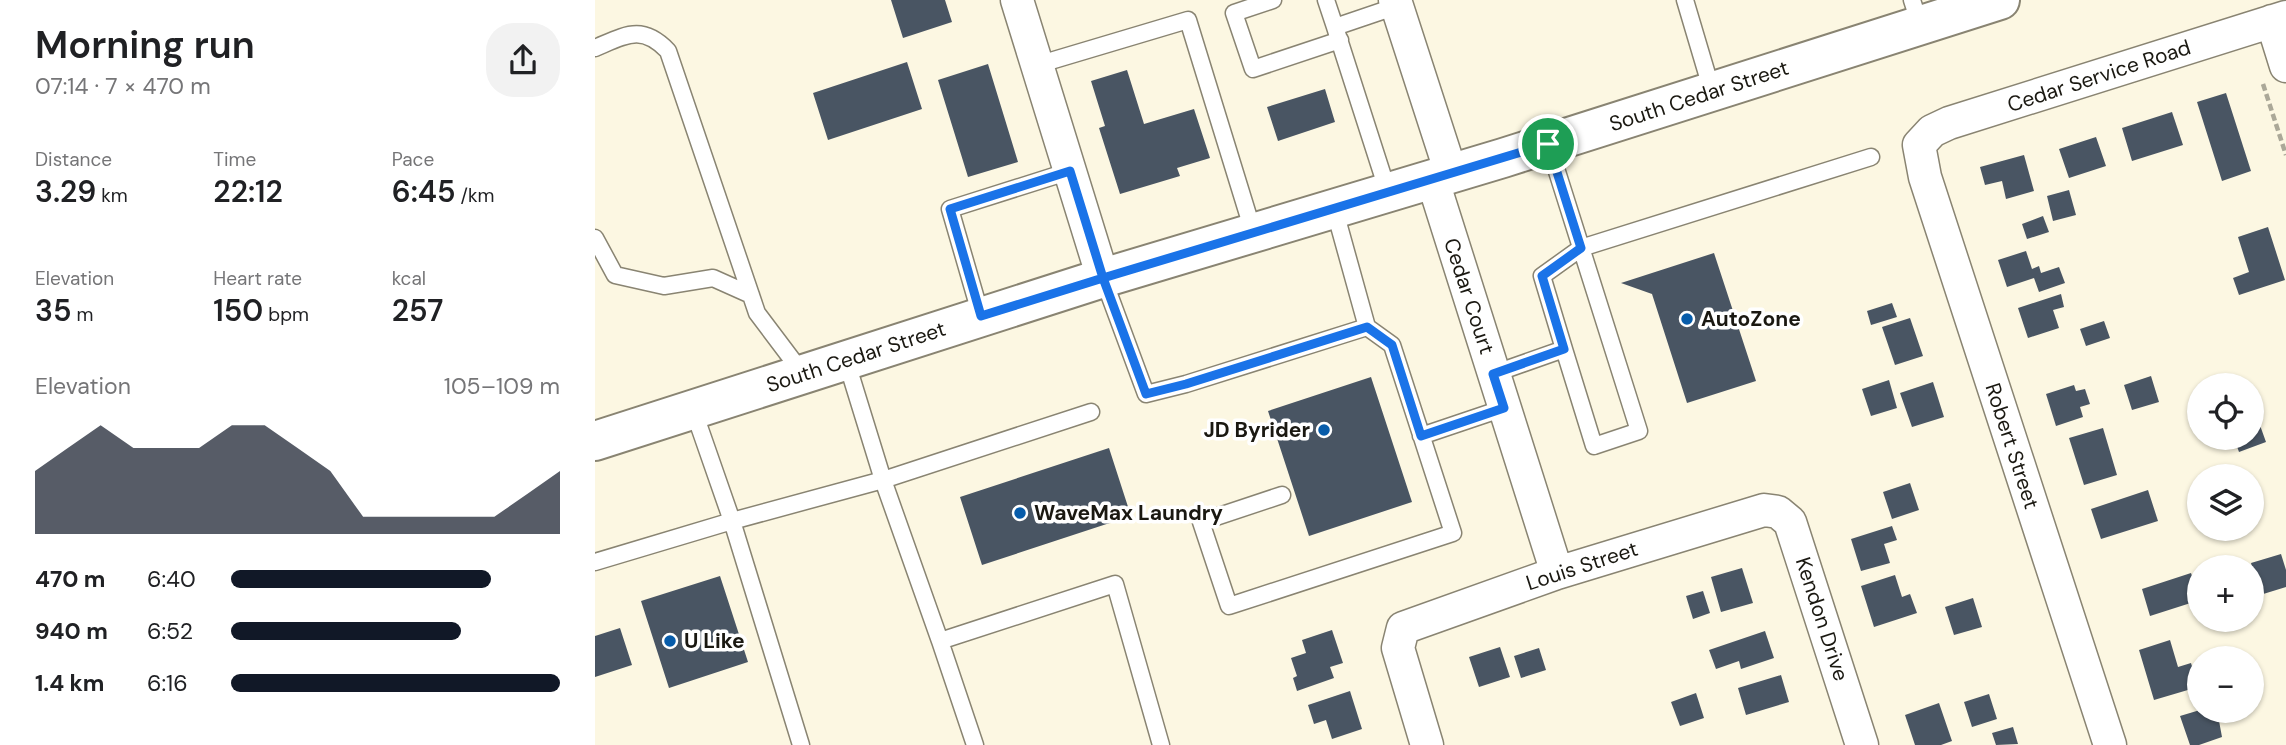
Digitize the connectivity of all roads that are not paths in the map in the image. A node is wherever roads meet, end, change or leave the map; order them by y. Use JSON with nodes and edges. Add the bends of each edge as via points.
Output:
{"nodes":[{"id":1,"x":1017,"y":0,"type":"edge"},
{"id":2,"x":1273,"y":0,"type":"edge"},
{"id":3,"x":1326,"y":0,"type":"edge"},
{"id":4,"x":1685,"y":0,"type":"edge"},
{"id":5,"x":2000,"y":0,"type":"edge"},
{"id":6,"x":1396,"y":3,"type":"edge"},
{"id":7,"x":1916,"y":13,"type":"edge"},
{"id":8,"x":2279,"y":19,"type":"edge"},
{"id":9,"x":1337,"y":34,"type":"junction"},
{"id":10,"x":595,"y":48,"type":"edge"},
{"id":11,"x":1037,"y":65,"type":"junction"},
{"id":12,"x":2274,"y":73,"type":"edge"},
{"id":13,"x":1712,"y":92,"type":"junction"},
{"id":14,"x":1548,"y":144,"type":"junction"},
{"id":15,"x":1919,"y":145,"type":"joint"},
{"id":16,"x":1871,"y":157,"type":"dead end"},
{"id":17,"x":1070,"y":171,"type":"junction"},
{"id":18,"x":1441,"y":175,"type":"junction"},
{"id":19,"x":1388,"y":192,"type":"junction"},
{"id":20,"x":1333,"y":208,"type":"junction"},
{"id":21,"x":1253,"y":231,"type":"junction"},
{"id":22,"x":595,"y":238,"type":"edge"},
{"id":23,"x":1581,"y":248,"type":"junction"},
{"id":24,"x":1103,"y":278,"type":"junction"},
{"id":25,"x":751,"y":295,"type":"junction"},
{"id":26,"x":981,"y":316,"type":"junction"},
{"id":27,"x":1367,"y":327,"type":"junction"},
{"id":28,"x":1564,"y":349,"type":"junction"},
{"id":29,"x":846,"y":360,"type":"junction"},
{"id":30,"x":803,"y":374,"type":"junction"},
{"id":31,"x":1493,"y":374,"type":"junction"},
{"id":32,"x":1504,"y":408,"type":"junction"},
{"id":33,"x":693,"y":410,"type":"junction"},
{"id":34,"x":1091,"y":412,"type":"dead end"},
{"id":35,"x":1421,"y":436,"type":"junction"},
{"id":36,"x":595,"y":441,"type":"edge"},
{"id":37,"x":883,"y":480,"type":"junction"},
{"id":38,"x":1282,"y":495,"type":"dead end"},
{"id":39,"x":1763,"y":510,"type":"joint"},
{"id":40,"x":732,"y":521,"type":"junction"},
{"id":41,"x":595,"y":562,"type":"edge"},
{"id":42,"x":1557,"y":573,"type":"junction"},
{"id":43,"x":940,"y":641,"type":"junction"},
{"id":44,"x":801,"y":745,"type":"edge"},
{"id":45,"x":975,"y":745,"type":"edge"},
{"id":46,"x":1161,"y":745,"type":"edge"},
{"id":47,"x":1427,"y":745,"type":"edge"},
{"id":48,"x":1861,"y":745,"type":"edge"},
{"id":49,"x":2110,"y":745,"type":"edge"}],
"edges":[{"from":1,"to":11,"type":"street"},
{"from":2,"to":9,"type":"lane","via":[[1234,13],[1252,69]]},
{"from":3,"to":9,"type":"lane"},
{"from":4,"to":13,"type":"lane"},
{"from":5,"to":7,"type":"main road","name":"South Cedar Street"},
{"from":6,"to":9,"type":"lane"},
{"from":6,"to":18,"type":"street","name":"Cedar Court"},
{"from":7,"to":13,"type":"main road","name":"South Cedar Street"},
{"from":8,"to":12,"type":"street"},
{"from":8,"to":15,"type":"street","name":"Cedar Service Road","via":[[1949,123],[1932,131]]},
{"from":9,"to":19,"type":"lane"},
{"from":10,"to":25,"type":"lane","via":[[628,34],[647,34],[669,51]]},
{"from":11,"to":17,"type":"street"},
{"from":11,"to":21,"type":"lane","via":[[1188,20]]},
{"from":13,"to":14,"type":"main road","name":"South Cedar Street"},
{"from":14,"to":18,"type":"main road","name":"South Cedar Street"},
{"from":14,"to":23,"type":"lane"},
{"from":15,"to":49,"type":"street","name":"Robert Street","via":[[1929,191]]},
{"from":16,"to":23,"type":"lane"},
{"from":17,"to":24,"type":"street"},
{"from":17,"to":26,"type":"lane","via":[[950,209]]},
{"from":18,"to":19,"type":"main road","name":"South Cedar Street"},
{"from":18,"to":31,"type":"street","name":"Cedar Court"},
{"from":19,"to":20,"type":"main road","name":"South Cedar Street"},
{"from":20,"to":21,"type":"main road","name":"South Cedar Street"},
{"from":20,"to":27,"type":"lane"},
{"from":21,"to":24,"type":"main road","name":"South Cedar Street"},
{"from":22,"to":25,"type":"lane","via":[[615,275],[664,286],[713,278]]},
{"from":23,"to":28,"type":"lane","via":[[1542,276]]},
{"from":23,"to":28,"type":"lane","via":[[1639,431],[1594,446]]},
{"from":24,"to":26,"type":"main road","name":"South Cedar Street"},
{"from":24,"to":27,"type":"lane","via":[[1146,394]]},
{"from":25,"to":30,"type":"lane","via":[[757,313]]},
{"from":26,"to":29,"type":"main road","name":"South Cedar Street"},
{"from":27,"to":35,"type":"lane","via":[[1392,345]]},
{"from":28,"to":31,"type":"lane"},
{"from":29,"to":30,"type":"main road","name":"South Cedar Street"},
{"from":29,"to":37,"type":"lane"},
{"from":30,"to":33,"type":"main road","name":"South Cedar Street"},
{"from":31,"to":32,"type":"street","name":"Cedar Court"},
{"from":32,"to":35,"type":"lane"},
{"from":32,"to":42,"type":"street","name":"Cedar Court"},
{"from":33,"to":36,"type":"main road","name":"South Cedar Street"},
{"from":33,"to":40,"type":"lane"},
{"from":34,"to":37,"type":"lane"},
{"from":35,"to":38,"type":"lane","via":[[1453,533],[1229,606],[1201,522]]},
{"from":37,"to":40,"type":"lane"},
{"from":37,"to":43,"type":"lane"},
{"from":39,"to":42,"type":"street","name":"Louis Street"},
{"from":39,"to":48,"type":"street","name":"Kendon Drive","via":[[1778,512],[1790,522]]},
{"from":40,"to":41,"type":"lane"},
{"from":40,"to":44,"type":"lane"},
{"from":42,"to":47,"type":"street","name":"Louis Street","via":[[1403,628],[1398,648]]},
{"from":43,"to":45,"type":"lane"},
{"from":43,"to":46,"type":"lane","via":[[1115,584]]}]}
